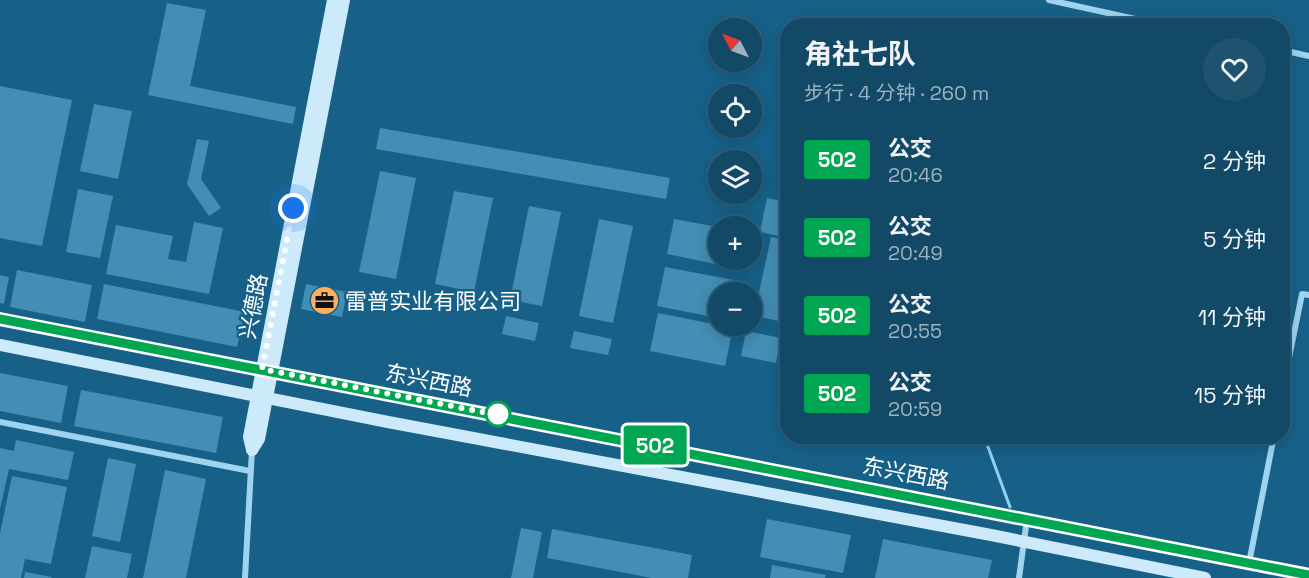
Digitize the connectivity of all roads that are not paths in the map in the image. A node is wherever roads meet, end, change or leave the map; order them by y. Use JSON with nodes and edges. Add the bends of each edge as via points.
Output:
{"nodes":[{"id":1,"x":333,"y":0,"type":"edge"},
{"id":2,"x":344,"y":0,"type":"edge"},
{"id":3,"x":1049,"y":0,"type":"edge"},
{"id":4,"x":1131,"y":18,"type":"edge"},
{"id":5,"x":1290,"y":52,"type":"edge"},
{"id":6,"x":1309,"y":56,"type":"edge"},
{"id":7,"x":1309,"y":295,"type":"edge"},
{"id":8,"x":0,"y":319,"type":"edge"},
{"id":9,"x":0,"y":345,"type":"edge"},
{"id":10,"x":1290,"y":353,"type":"edge"},
{"id":11,"x":267,"y":370,"type":"junction"},
{"id":12,"x":262,"y":396,"type":"junction"},
{"id":13,"x":0,"y":422,"type":"edge"},
{"id":14,"x":1272,"y":444,"type":"edge"},
{"id":15,"x":252,"y":450,"type":"joint"},
{"id":16,"x":250,"y":471,"type":"junction"},
{"id":17,"x":1027,"y":519,"type":"junction"},
{"id":18,"x":1024,"y":542,"type":"junction"},
{"id":19,"x":1249,"y":563,"type":"junction"},
{"id":20,"x":1309,"y":575,"type":"edge"},
{"id":21,"x":245,"y":578,"type":"edge"},
{"id":22,"x":1019,"y":578,"type":"edge"},
{"id":23,"x":1205,"y":578,"type":"edge"}],
"edges":[{"from":1,"to":11,"type":"main road","name":"兴德路"},
{"from":2,"to":11,"type":"main road","name":"兴德路"},
{"from":3,"to":4,"type":"street"},
{"from":5,"to":6,"type":"street"},
{"from":7,"to":10,"type":"street","via":[[1302,294]]},
{"from":8,"to":11,"type":"main road","name":"东兴西路"},
{"from":9,"to":12,"type":"main road","name":"东兴西路"},
{"from":11,"to":12,"type":"main road","name":"兴德路"},
{"from":11,"to":17,"type":"main road","name":"东兴西路"},
{"from":12,"to":15,"type":"main road","name":"兴德路","via":[[249,437]]},
{"from":12,"to":18,"type":"main road","name":"东兴西路"},
{"from":13,"to":16,"type":"street"},
{"from":14,"to":19,"type":"street"},
{"from":15,"to":16,"type":"street"},
{"from":16,"to":21,"type":"street"},
{"from":17,"to":18,"type":"street"},
{"from":17,"to":19,"type":"main road","name":"东兴西路"},
{"from":18,"to":22,"type":"street"},
{"from":18,"to":23,"type":"main road","name":"东兴西路"},
{"from":19,"to":20,"type":"main road","name":"东兴西路"}]}
